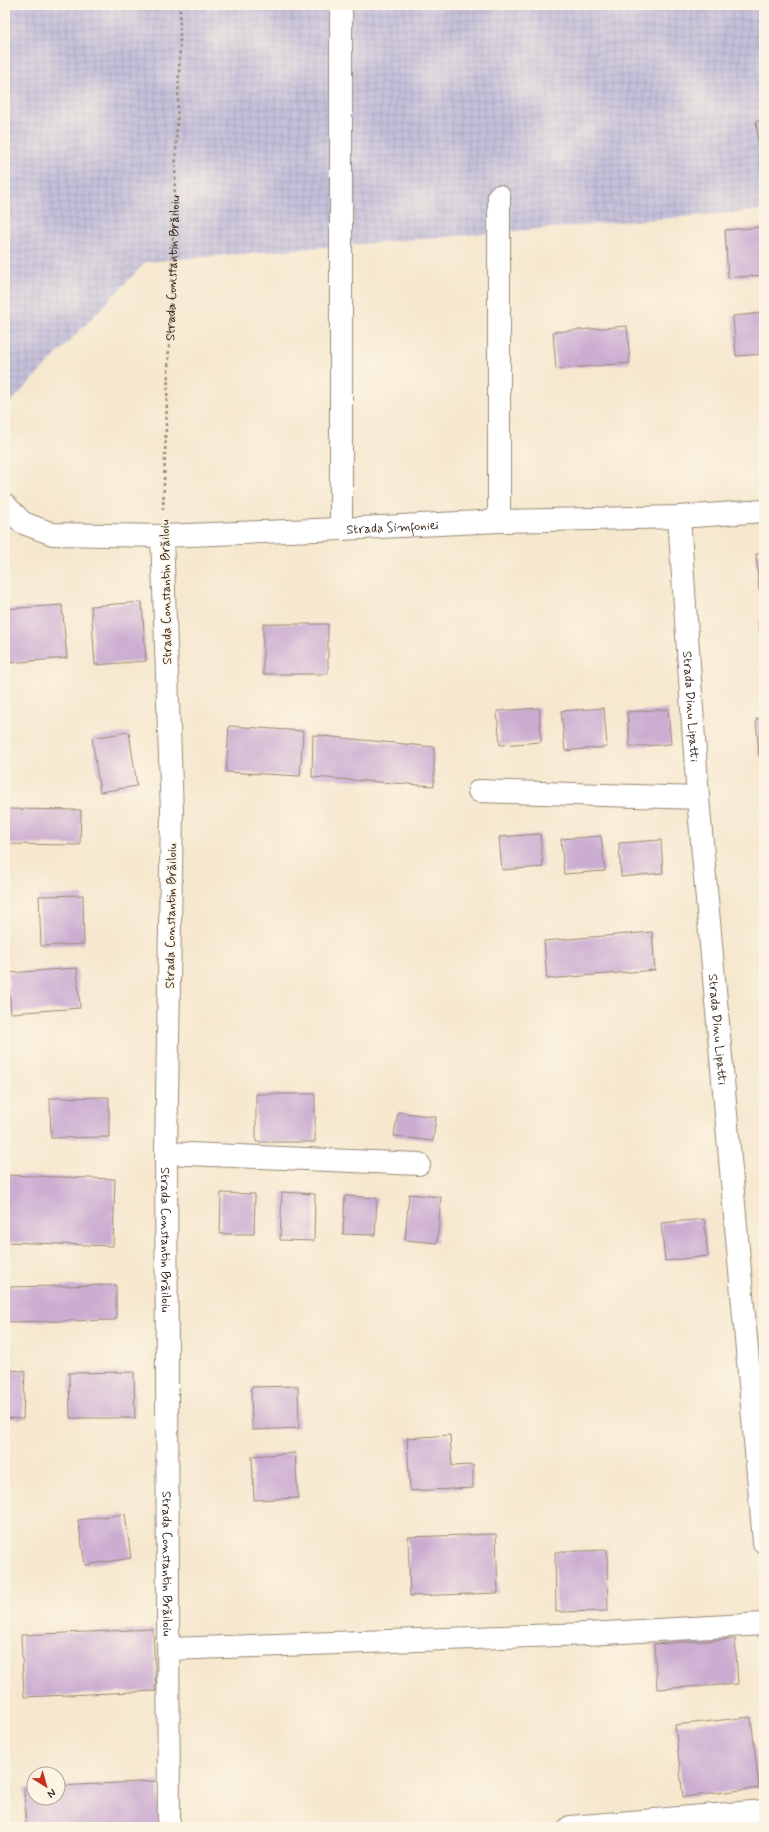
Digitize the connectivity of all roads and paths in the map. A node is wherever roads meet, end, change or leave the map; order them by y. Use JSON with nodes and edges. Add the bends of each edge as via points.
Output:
{"nodes":[{"id":1,"x":180,"y":5,"type":"edge"},
{"id":2,"x":340,"y":5,"type":"edge"},
{"id":3,"x":499,"y":196,"type":"dead end"},
{"id":4,"x":5,"y":505,"type":"edge"},
{"id":5,"x":764,"y":511,"type":"edge"},
{"id":6,"x":679,"y":517,"type":"junction"},
{"id":7,"x":499,"y":521,"type":"junction"},
{"id":8,"x":341,"y":530,"type":"junction"},
{"id":9,"x":162,"y":536,"type":"junction"},
{"id":10,"x":479,"y":791,"type":"dead end"},
{"id":11,"x":698,"y":798,"type":"junction"},
{"id":12,"x":166,"y":1154,"type":"junction"},
{"id":13,"x":419,"y":1164,"type":"dead end"},
{"id":14,"x":764,"y":1542,"type":"edge"},
{"id":15,"x":764,"y":1624,"type":"edge"},
{"id":16,"x":169,"y":1649,"type":"junction"},
{"id":17,"x":764,"y":1812,"type":"edge"},
{"id":18,"x":169,"y":1827,"type":"edge"},
{"id":19,"x":570,"y":1827,"type":"edge"}],
"edges":[{"from":1,"to":9,"type":"path","name":"Strada Constantin Brăiloiu"},
{"from":2,"to":8,"type":"street"},
{"from":3,"to":7,"type":"street"},
{"from":4,"to":9,"type":"street","name":"Strada Simfoniei","via":[[23,523],[53,534]]},
{"from":5,"to":6,"type":"street","name":"Strada Simfoniei"},
{"from":6,"to":7,"type":"street","name":"Strada Simfoniei"},
{"from":6,"to":11,"type":"street","name":"Strada Dinu Lipatti"},
{"from":7,"to":8,"type":"street","name":"Strada Simfoniei"},
{"from":8,"to":9,"type":"street","name":"Strada Simfoniei"},
{"from":9,"to":12,"type":"street","name":"Strada Constantin Brăiloiu","via":[[172,813]]},
{"from":10,"to":11,"type":"street"},
{"from":11,"to":14,"type":"street","name":"Strada Dinu Lipatti"},
{"from":12,"to":13,"type":"street"},
{"from":12,"to":16,"type":"street","name":"Strada Constantin Brăiloiu"},
{"from":15,"to":16,"type":"street","via":[[587,1634]]},
{"from":16,"to":18,"type":"street","name":"Strada Constantin Brăiloiu"},
{"from":17,"to":19,"type":"street"}]}
